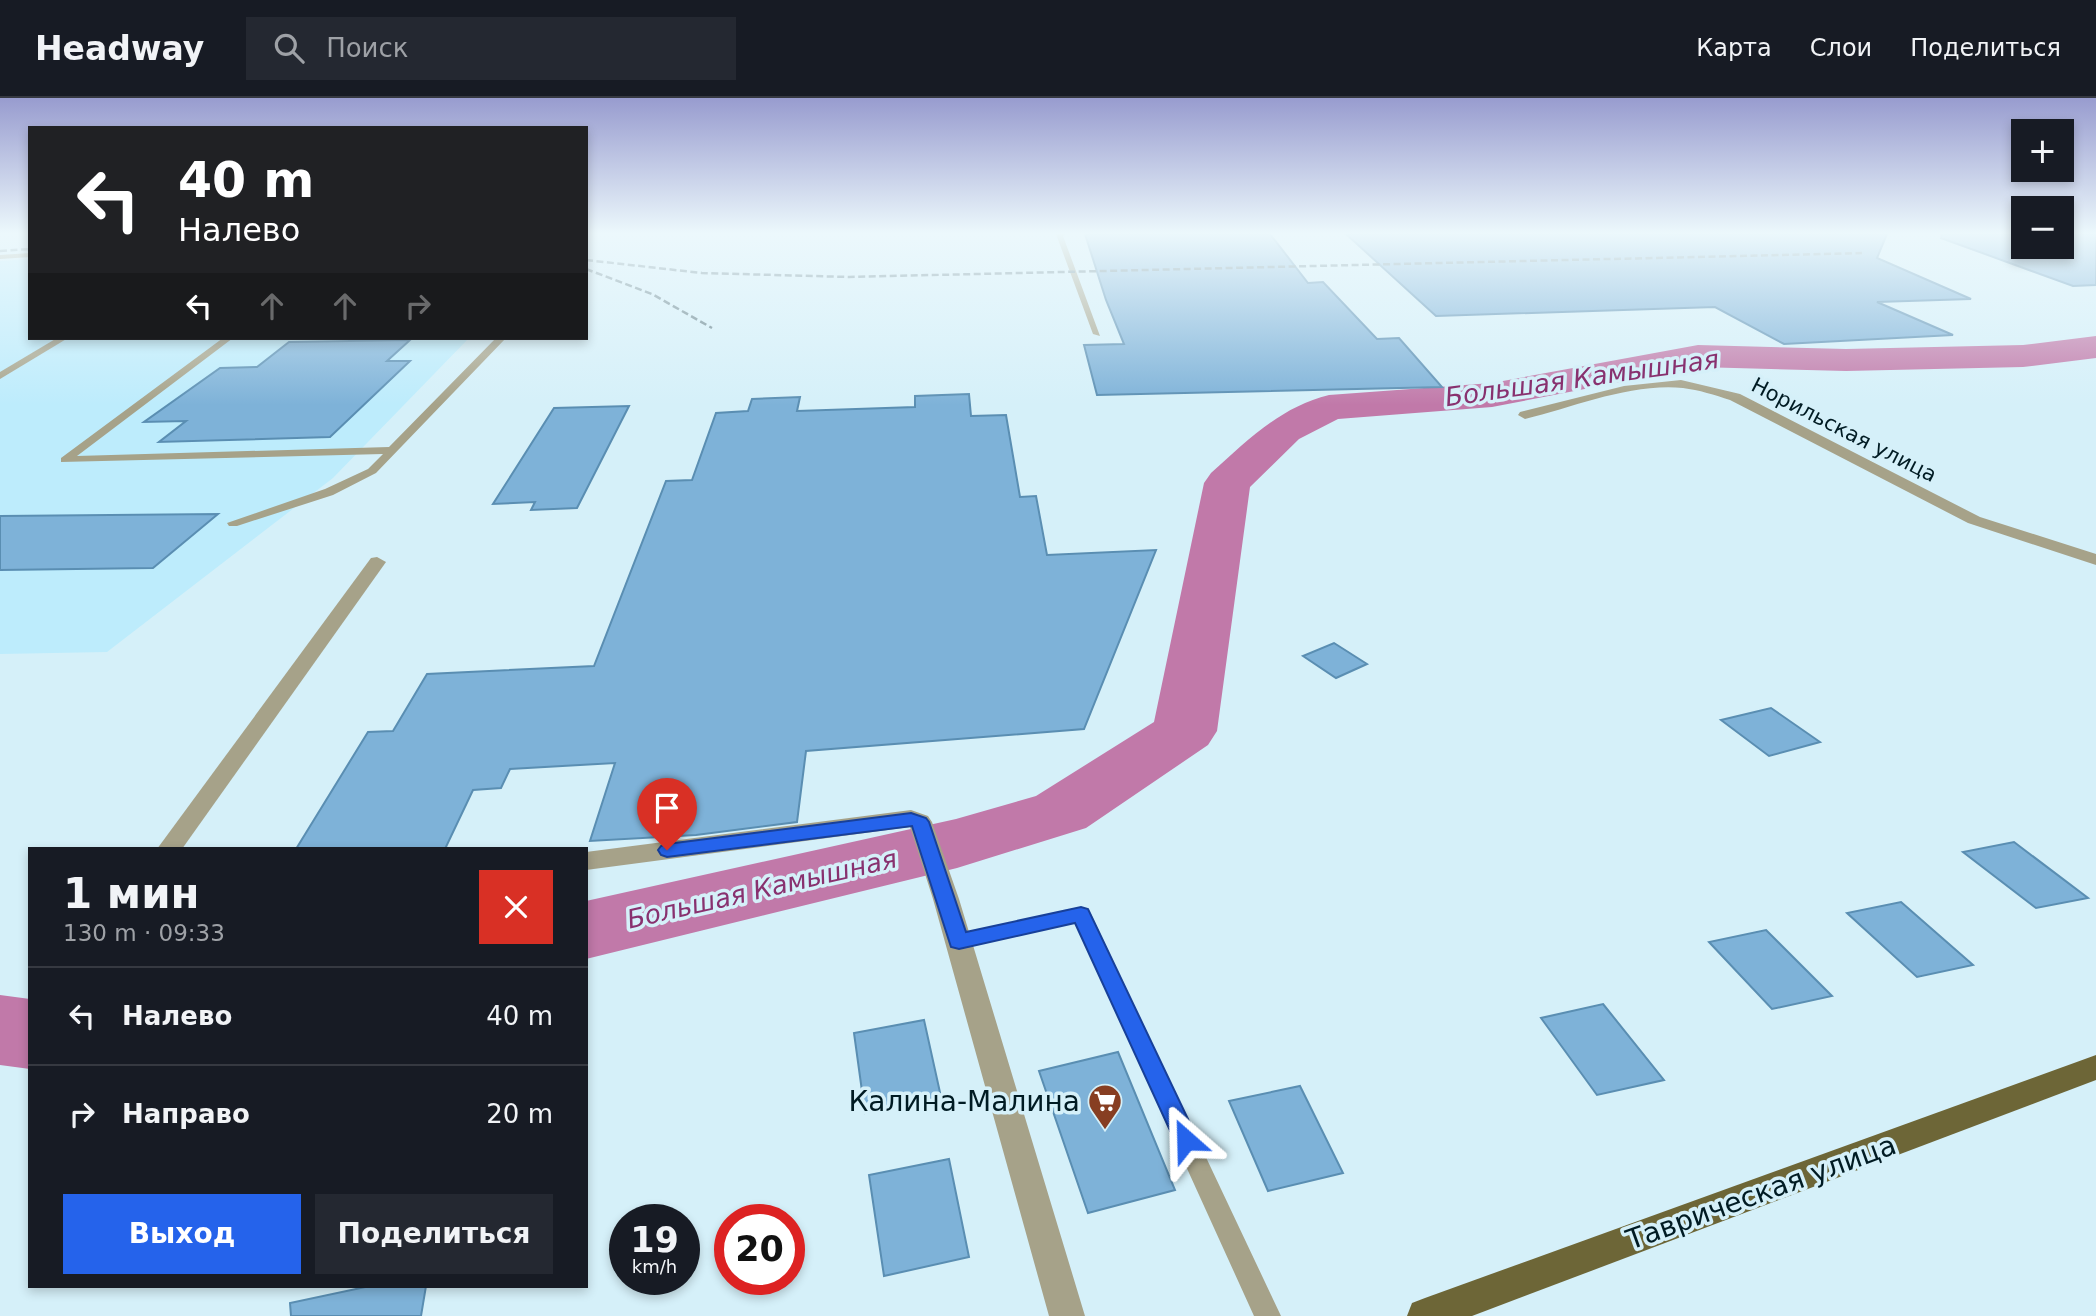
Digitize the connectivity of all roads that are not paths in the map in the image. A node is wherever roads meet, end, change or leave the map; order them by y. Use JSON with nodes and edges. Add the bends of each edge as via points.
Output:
{"nodes":[{"id":1,"x":1081,"y":291,"type":"edge"},
{"id":2,"x":1097,"y":334,"type":"dead end"},
{"id":3,"x":60,"y":340,"type":"edge"},
{"id":4,"x":225,"y":340,"type":"edge"},
{"id":5,"x":499,"y":340,"type":"edge"},
{"id":6,"x":0,"y":376,"type":"edge"},
{"id":7,"x":1525,"y":415,"type":"dead end"},
{"id":8,"x":392,"y":450,"type":"junction"},
{"id":9,"x":233,"y":523,"type":"dead end"},
{"id":10,"x":2096,"y":561,"type":"edge"},
{"id":11,"x":377,"y":562,"type":"dead end"},
{"id":12,"x":170,"y":847,"type":"edge"},
{"id":13,"x":588,"y":861,"type":"edge"},
{"id":14,"x":959,"y":942,"type":"junction"},
{"id":15,"x":2096,"y":1067,"type":"edge"},
{"id":16,"x":1067,"y":1316,"type":"edge"},
{"id":17,"x":1268,"y":1316,"type":"edge"},
{"id":18,"x":1425,"y":1316,"type":"edge"}],
"edges":[{"from":1,"to":2,"type":"lane"},
{"from":3,"to":6,"type":"lane"},
{"from":4,"to":8,"type":"lane","via":[[65,460]]},
{"from":5,"to":8,"type":"lane"},
{"from":7,"to":10,"type":"street","name":"Норильская улица","via":[[1648,387],[1681,384],[1702,388],[1735,397],[1974,520]]},
{"from":8,"to":9,"type":"lane","via":[[372,471],[329,492]]},
{"from":11,"to":12,"type":"street"},
{"from":13,"to":14,"type":"street","via":[[911,818],[924,829]]},
{"from":14,"to":16,"type":"street"},
{"from":14,"to":17,"type":"lane","via":[[1081,914]]},
{"from":15,"to":18,"type":"main road","name":"Таврическая улица"}]}
